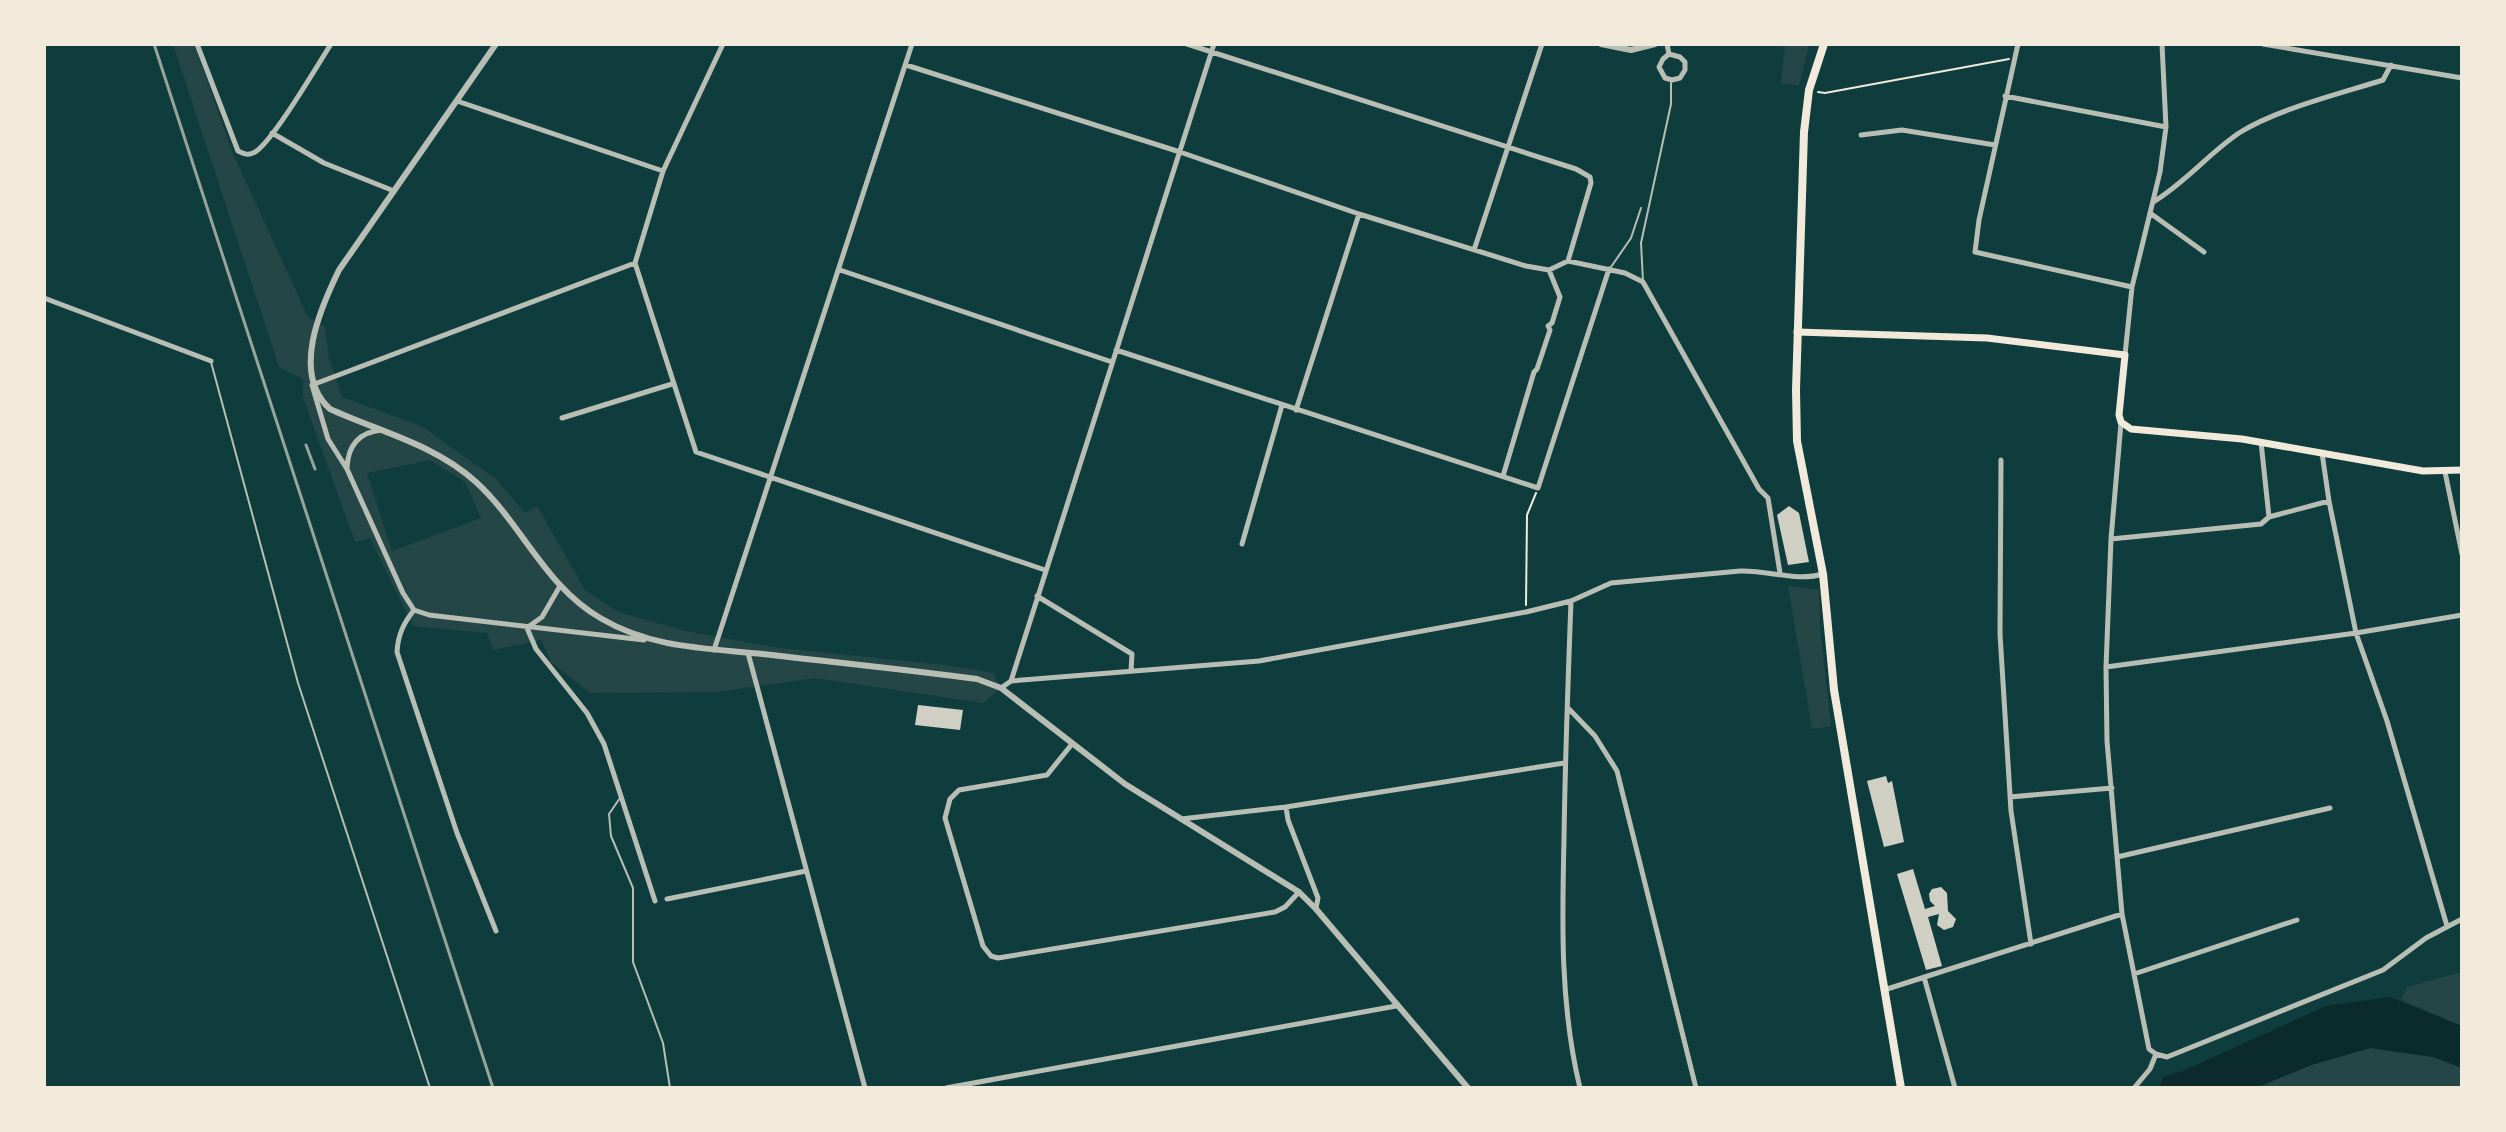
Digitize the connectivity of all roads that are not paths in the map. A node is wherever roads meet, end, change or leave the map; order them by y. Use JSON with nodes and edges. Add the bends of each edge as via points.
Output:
{"nodes":[{"id":1,"x":198,"y":44,"type":"edge"},
{"id":2,"x":331,"y":44,"type":"edge"},
{"id":3,"x":496,"y":44,"type":"edge"},
{"id":4,"x":723,"y":44,"type":"edge"},
{"id":5,"x":912,"y":44,"type":"edge"},
{"id":6,"x":1187,"y":44,"type":"edge"},
{"id":7,"x":1214,"y":44,"type":"edge"},
{"id":8,"x":1542,"y":44,"type":"edge"},
{"id":9,"x":1601,"y":44,"type":"edge"},
{"id":10,"x":1655,"y":44,"type":"edge"},
{"id":11,"x":1667,"y":44,"type":"edge"},
{"id":12,"x":1824,"y":44,"type":"edge"},
{"id":13,"x":2018,"y":44,"type":"edge"},
{"id":14,"x":2162,"y":44,"type":"edge"},
{"id":15,"x":2263,"y":44,"type":"edge"},
{"id":16,"x":1211,"y":52,"type":"junction"},
{"id":17,"x":1669,"y":54,"type":"junction"},
{"id":18,"x":906,"y":65,"type":"junction"},
{"id":19,"x":2391,"y":65,"type":"junction"},
{"id":20,"x":2462,"y":78,"type":"edge"},
{"id":21,"x":1672,"y":80,"type":"junction"},
{"id":22,"x":2005,"y":96,"type":"junction"},
{"id":23,"x":457,"y":101,"type":"junction"},
{"id":24,"x":2166,"y":127,"type":"junction"},
{"id":25,"x":272,"y":133,"type":"junction"},
{"id":26,"x":1861,"y":135,"type":"dead end"},
{"id":27,"x":1995,"y":145,"type":"junction"},
{"id":28,"x":1507,"y":148,"type":"junction"},
{"id":29,"x":1180,"y":152,"type":"junction"},
{"id":30,"x":663,"y":171,"type":"junction"},
{"id":31,"x":394,"y":191,"type":"junction"},
{"id":32,"x":2153,"y":203,"type":"junction"},
{"id":33,"x":1641,"y":208,"type":"dead end"},
{"id":34,"x":2150,"y":213,"type":"junction"},
{"id":35,"x":1359,"y":214,"type":"junction"},
{"id":36,"x":1474,"y":250,"type":"junction"},
{"id":37,"x":2204,"y":252,"type":"dead end"},
{"id":38,"x":1568,"y":261,"type":"junction"},
{"id":39,"x":635,"y":263,"type":"junction"},
{"id":40,"x":1609,"y":269,"type":"junction"},
{"id":41,"x":839,"y":270,"type":"junction"},
{"id":42,"x":1549,"y":270,"type":"junction"},
{"id":43,"x":1643,"y":282,"type":"junction"},
{"id":44,"x":2132,"y":287,"type":"junction"},
{"id":45,"x":44,"y":298,"type":"edge"},
{"id":46,"x":1797,"y":332,"type":"junction"},
{"id":47,"x":1116,"y":350,"type":"junction"},
{"id":48,"x":2125,"y":355,"type":"junction"},
{"id":49,"x":211,"y":361,"type":"joint"},
{"id":50,"x":1112,"y":362,"type":"junction"},
{"id":51,"x":672,"y":384,"type":"junction"},
{"id":52,"x":312,"y":385,"type":"junction"},
{"id":53,"x":1282,"y":405,"type":"junction"},
{"id":54,"x":1296,"y":410,"type":"junction"},
{"id":55,"x":562,"y":418,"type":"dead end"},
{"id":56,"x":2121,"y":422,"type":"junction"},
{"id":57,"x":384,"y":431,"type":"junction"},
{"id":58,"x":2261,"y":442,"type":"junction"},
{"id":59,"x":2322,"y":453,"type":"junction"},
{"id":60,"x":2001,"y":460,"type":"dead end"},
{"id":61,"x":347,"y":469,"type":"junction"},
{"id":62,"x":2462,"y":470,"type":"edge"},
{"id":63,"x":2445,"y":472,"type":"junction"},
{"id":64,"x":769,"y":476,"type":"junction"},
{"id":65,"x":1503,"y":476,"type":"junction"},
{"id":66,"x":2329,"y":501,"type":"junction"},
{"id":67,"x":2269,"y":517,"type":"junction"},
{"id":68,"x":2111,"y":539,"type":"junction"},
{"id":69,"x":1242,"y":544,"type":"dead end"},
{"id":70,"x":2462,"y":554,"type":"edge"},
{"id":71,"x":1045,"y":570,"type":"junction"},
{"id":72,"x":1780,"y":573,"type":"junction"},
{"id":73,"x":1823,"y":574,"type":"junction"},
{"id":74,"x":560,"y":586,"type":"junction"},
{"id":75,"x":1037,"y":596,"type":"junction"},
{"id":76,"x":1571,"y":601,"type":"junction"},
{"id":77,"x":414,"y":610,"type":"junction"},
{"id":78,"x":2462,"y":615,"type":"edge"},
{"id":79,"x":527,"y":628,"type":"junction"},
{"id":80,"x":2356,"y":633,"type":"junction"},
{"id":81,"x":644,"y":640,"type":"junction"},
{"id":82,"x":714,"y":650,"type":"junction"},
{"id":83,"x":748,"y":652,"type":"junction"},
{"id":84,"x":2106,"y":667,"type":"junction"},
{"id":85,"x":1131,"y":671,"type":"junction"},
{"id":86,"x":1011,"y":681,"type":"junction"},
{"id":87,"x":1001,"y":688,"type":"junction"},
{"id":88,"x":1567,"y":708,"type":"junction"},
{"id":89,"x":1072,"y":744,"type":"junction"},
{"id":90,"x":1564,"y":763,"type":"junction"},
{"id":91,"x":2112,"y":788,"type":"junction"},
{"id":92,"x":621,"y":797,"type":"junction"},
{"id":93,"x":2010,"y":797,"type":"junction"},
{"id":94,"x":1286,"y":807,"type":"junction"},
{"id":95,"x":2330,"y":808,"type":"dead end"},
{"id":96,"x":1179,"y":819,"type":"junction"},
{"id":97,"x":2117,"y":857,"type":"junction"},
{"id":98,"x":806,"y":871,"type":"junction"},
{"id":99,"x":1299,"y":892,"type":"junction"},
{"id":100,"x":667,"y":899,"type":"dead end"},
{"id":101,"x":655,"y":901,"type":"dead end"},
{"id":102,"x":1316,"y":909,"type":"junction"},
{"id":103,"x":2122,"y":914,"type":"junction"},
{"id":104,"x":2462,"y":919,"type":"edge"},
{"id":105,"x":2297,"y":920,"type":"dead end"},
{"id":106,"x":2447,"y":926,"type":"junction"},
{"id":107,"x":496,"y":931,"type":"dead end"},
{"id":108,"x":2031,"y":944,"type":"junction"},
{"id":109,"x":2134,"y":974,"type":"junction"},
{"id":110,"x":1924,"y":977,"type":"junction"},
{"id":111,"x":1884,"y":990,"type":"junction"},
{"id":112,"x":1396,"y":1006,"type":"junction"},
{"id":113,"x":2156,"y":1054,"type":"junction"},
{"id":114,"x":430,"y":1088,"type":"edge"},
{"id":115,"x":670,"y":1088,"type":"edge"},
{"id":116,"x":865,"y":1088,"type":"edge"},
{"id":117,"x":946,"y":1088,"type":"edge"},
{"id":118,"x":1468,"y":1088,"type":"edge"},
{"id":119,"x":1580,"y":1088,"type":"edge"},
{"id":120,"x":1696,"y":1088,"type":"edge"},
{"id":121,"x":1901,"y":1088,"type":"edge"},
{"id":122,"x":1955,"y":1088,"type":"edge"},
{"id":123,"x":2134,"y":1088,"type":"edge"}],
"edges":[{"from":1,"to":25,"type":"street","via":[[238,151],[252,154]]},
{"from":2,"to":25,"type":"street"},
{"from":3,"to":23,"type":"street"},
{"from":4,"to":30,"type":"street"},
{"from":5,"to":18,"type":"street"},
{"from":6,"to":16,"type":"street"},
{"from":7,"to":16,"type":"street"},
{"from":8,"to":28,"type":"street"},
{"from":9,"to":10,"type":"street","via":[[1631,50]]},
{"from":11,"to":17,"type":"street"},
{"from":12,"to":46,"type":"main road","via":[[1809,90]]},
{"from":13,"to":22,"type":"street"},
{"from":14,"to":24,"type":"street"},
{"from":15,"to":19,"type":"street"},
{"from":16,"to":28,"type":"street"},
{"from":16,"to":29,"type":"street"},
{"from":17,"to":21,"type":"street","via":[[1659,67]]},
{"from":17,"to":21,"type":"street","via":[[1685,62],[1680,78]]},
{"from":18,"to":29,"type":"street"},
{"from":18,"to":41,"type":"street"},
{"from":19,"to":20,"type":"street"},
{"from":19,"to":32,"type":"street","via":[[2383,80],[2258,122]]},
{"from":21,"to":43,"type":"lane","via":[[1641,243]]},
{"from":22,"to":24,"type":"street"},
{"from":22,"to":27,"type":"street"},
{"from":23,"to":30,"type":"street"},
{"from":23,"to":31,"type":"street"},
{"from":24,"to":32,"type":"street"},
{"from":25,"to":31,"type":"street","via":[[324,163]]},
{"from":26,"to":27,"type":"street","via":[[1902,130]]},
{"from":27,"to":44,"type":"street","via":[[1975,252]]},
{"from":28,"to":36,"type":"street"},
{"from":28,"to":38,"type":"street","via":[[1590,177]]},
{"from":29,"to":35,"type":"street"},
{"from":29,"to":47,"type":"street"},
{"from":30,"to":39,"type":"street"},
{"from":31,"to":52,"type":"street","via":[[325,299],[312,358]]},
{"from":32,"to":34,"type":"street"},
{"from":33,"to":40,"type":"lane","via":[[1631,238]]},
{"from":34,"to":37,"type":"street"},
{"from":34,"to":44,"type":"street"},
{"from":35,"to":36,"type":"street"},
{"from":35,"to":54,"type":"street"},
{"from":36,"to":42,"type":"street"},
{"from":38,"to":40,"type":"street"},
{"from":38,"to":42,"type":"street"},
{"from":39,"to":51,"type":"street"},
{"from":39,"to":52,"type":"street"},
{"from":40,"to":43,"type":"street"},
{"from":40,"to":65,"type":"street","via":[[1538,488]]},
{"from":41,"to":50,"type":"street"},
{"from":41,"to":64,"type":"street"},
{"from":42,"to":65,"type":"street","via":[[1560,297]]},
{"from":43,"to":72,"type":"street","via":[[1768,498]]},
{"from":44,"to":48,"type":"street"},
{"from":45,"to":49,"type":"street"},
{"from":46,"to":48,"type":"main road","via":[[1987,338]]},
{"from":46,"to":73,"type":"main road","via":[[1797,441]]},
{"from":47,"to":50,"type":"street"},
{"from":47,"to":53,"type":"street"},
{"from":48,"to":56,"type":"main road"},
{"from":49,"to":114,"type":"lane","via":[[298,683]]},
{"from":50,"to":71,"type":"street"},
{"from":51,"to":55,"type":"street"},
{"from":51,"to":64,"type":"street","via":[[696,452]]},
{"from":52,"to":57,"type":"street","via":[[330,409]]},
{"from":52,"to":61,"type":"street","via":[[328,439]]},
{"from":53,"to":54,"type":"street"},
{"from":53,"to":69,"type":"street"},
{"from":54,"to":65,"type":"street"},
{"from":56,"to":58,"type":"main road","via":[[2137,431]]},
{"from":56,"to":68,"type":"street"},
{"from":57,"to":61,"type":"street","via":[[356,440]]},
{"from":57,"to":74,"type":"street","via":[[440,455],[476,482]]},
{"from":58,"to":59,"type":"main road"},
{"from":58,"to":67,"type":"street"},
{"from":59,"to":63,"type":"main road"},
{"from":59,"to":66,"type":"street"},
{"from":60,"to":93,"type":"street","via":[[2000,634]]},
{"from":61,"to":77,"type":"street"},
{"from":62,"to":63,"type":"main road"},
{"from":63,"to":70,"type":"street"},
{"from":64,"to":71,"type":"street"},
{"from":64,"to":82,"type":"street"},
{"from":66,"to":67,"type":"street"},
{"from":66,"to":80,"type":"street"},
{"from":67,"to":68,"type":"street","via":[[2261,524]]},
{"from":68,"to":84,"type":"street"},
{"from":71,"to":75,"type":"street"},
{"from":72,"to":73,"type":"street","via":[[1808,578]]},
{"from":72,"to":76,"type":"street","via":[[1740,571],[1611,583]]},
{"from":73,"to":111,"type":"main road","via":[[1834,690]]},
{"from":74,"to":79,"type":"street","via":[[542,617]]},
{"from":74,"to":81,"type":"street","via":[[595,615]]},
{"from":75,"to":85,"type":"street","via":[[1132,654]]},
{"from":75,"to":86,"type":"street"},
{"from":76,"to":85,"type":"street","via":[[1259,661]]},
{"from":76,"to":88,"type":"street"},
{"from":77,"to":79,"type":"street"},
{"from":77,"to":107,"type":"street","via":[[397,638],[397,652]]},
{"from":78,"to":80,"type":"street"},
{"from":79,"to":81,"type":"street"},
{"from":79,"to":92,"type":"street","via":[[549,669],[587,713],[604,744]]},
{"from":80,"to":84,"type":"street"},
{"from":80,"to":106,"type":"street"},
{"from":81,"to":82,"type":"street"},
{"from":82,"to":83,"type":"street"},
{"from":83,"to":87,"type":"street","via":[[977,679]]},
{"from":83,"to":98,"type":"street"},
{"from":84,"to":91,"type":"street"},
{"from":85,"to":86,"type":"street"},
{"from":86,"to":87,"type":"street"},
{"from":87,"to":89,"type":"street"},
{"from":88,"to":90,"type":"street"},
{"from":88,"to":120,"type":"street","via":[[1595,736],[1617,771]]},
{"from":89,"to":96,"type":"street"},
{"from":89,"to":99,"type":"street","via":[[1047,775],[959,790],[950,799],[945,818],[983,946],[991,956],[1275,912]]},
{"from":90,"to":94,"type":"street"},
{"from":90,"to":119,"type":"street","via":[[1565,1004]]},
{"from":91,"to":93,"type":"street"},
{"from":91,"to":97,"type":"street"},
{"from":92,"to":101,"type":"street"},
{"from":92,"to":115,"type":"lane","via":[[609,814],[611,836],[633,888],[633,962],[663,1043]]},
{"from":93,"to":108,"type":"street"},
{"from":94,"to":96,"type":"street"},
{"from":94,"to":102,"type":"street","via":[[1318,898]]},
{"from":95,"to":97,"type":"street"},
{"from":96,"to":99,"type":"street"},
{"from":97,"to":103,"type":"street"},
{"from":98,"to":100,"type":"street"},
{"from":98,"to":116,"type":"street"},
{"from":99,"to":102,"type":"street"},
{"from":102,"to":112,"type":"street"},
{"from":103,"to":108,"type":"street"},
{"from":103,"to":109,"type":"street"},
{"from":104,"to":106,"type":"street"},
{"from":105,"to":109,"type":"street"},
{"from":106,"to":113,"type":"street","via":[[2383,970],[2167,1057]]},
{"from":108,"to":110,"type":"street"},
{"from":109,"to":113,"type":"street","via":[[2149,1049]]},
{"from":110,"to":111,"type":"street"},
{"from":110,"to":122,"type":"street"},
{"from":111,"to":121,"type":"main road"},
{"from":112,"to":117,"type":"street"},
{"from":112,"to":118,"type":"street"},
{"from":113,"to":123,"type":"street"}]}
